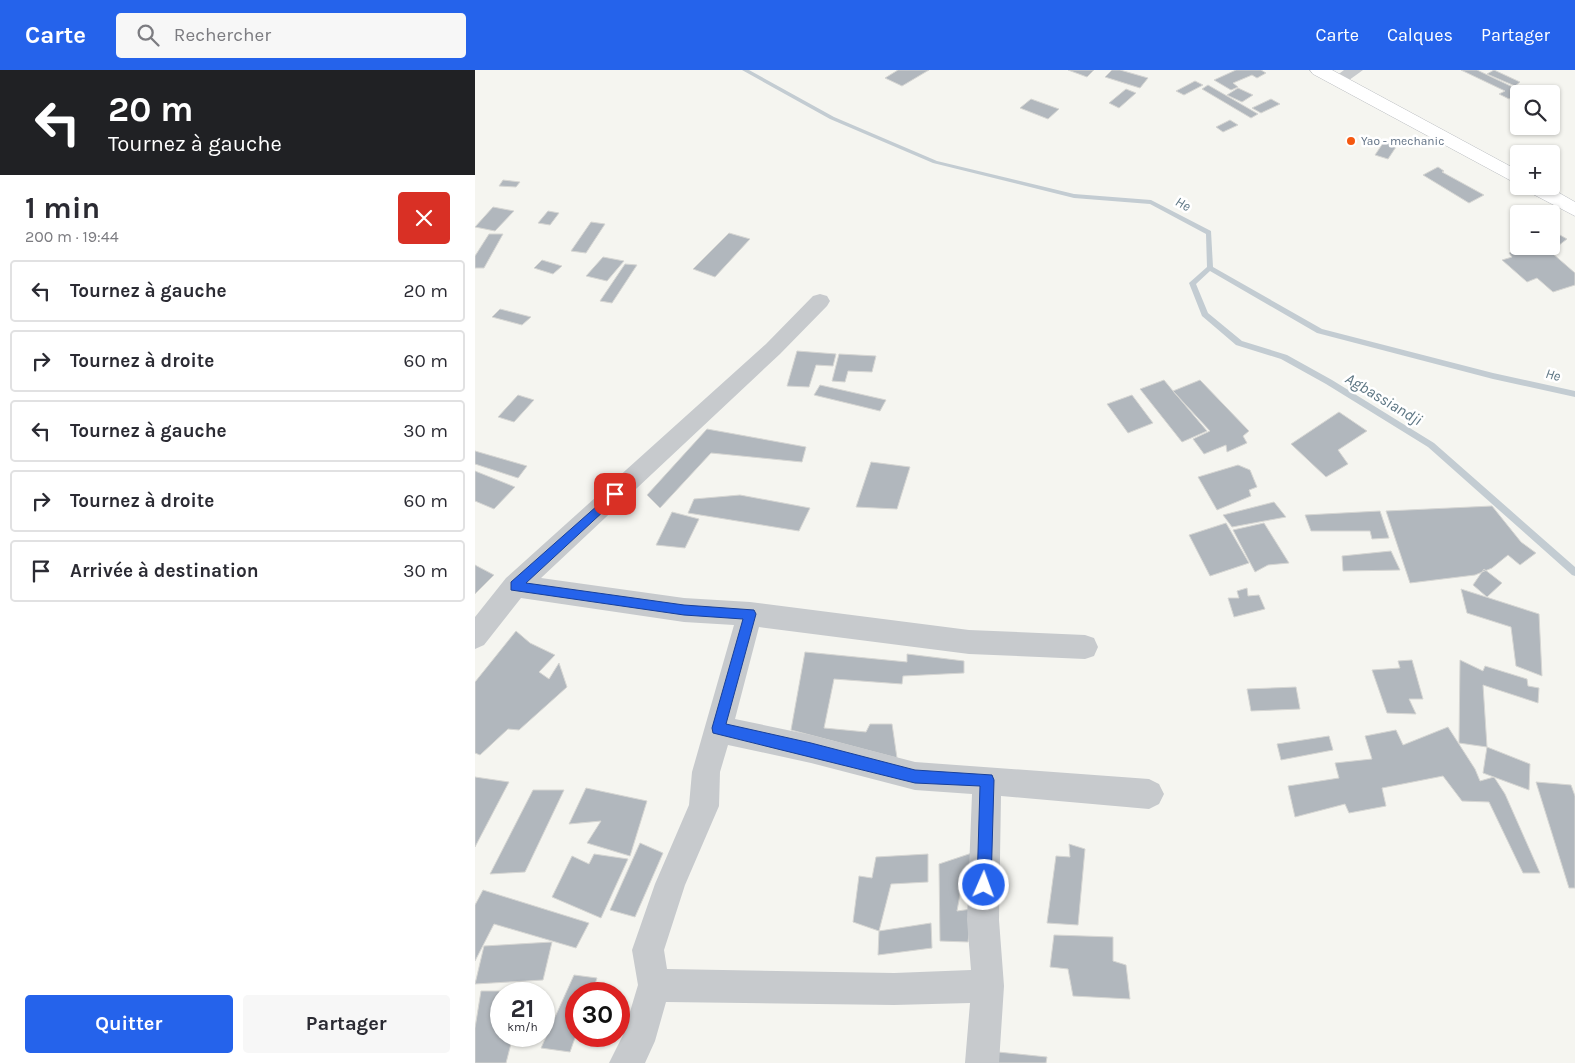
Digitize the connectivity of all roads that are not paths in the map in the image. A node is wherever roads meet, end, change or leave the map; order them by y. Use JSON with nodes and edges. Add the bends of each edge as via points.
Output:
{"nodes":[{"id":1,"x":1319,"y":70,"type":"edge"},
{"id":2,"x":1347,"y":75,"type":"edge"},
{"id":3,"x":1510,"y":174,"type":"edge"},
{"id":4,"x":1548,"y":195,"type":"edge"},
{"id":5,"x":1575,"y":210,"type":"edge"},
{"id":6,"x":820,"y":301,"type":"dead end"},
{"id":7,"x":515,"y":586,"type":"junction"},
{"id":8,"x":750,"y":614,"type":"junction"},
{"id":9,"x":475,"y":637,"type":"edge"},
{"id":10,"x":1085,"y":647,"type":"dead end"},
{"id":11,"x":718,"y":728,"type":"junction"},
{"id":12,"x":987,"y":780,"type":"junction"},
{"id":13,"x":1149,"y":794,"type":"dead end"},
{"id":14,"x":654,"y":984,"type":"junction"},
{"id":15,"x":988,"y":986,"type":"junction"},
{"id":16,"x":626,"y":1063,"type":"edge"},
{"id":17,"x":982,"y":1063,"type":"edge"}],
"edges":[{"from":1,"to":2,"type":"main road"},
{"from":2,"to":3,"type":"main road"},
{"from":4,"to":5,"type":"main road"},
{"from":6,"to":7,"type":"street","via":[[773,349]]},
{"from":7,"to":8,"type":"street","via":[[684,610]]},
{"from":7,"to":9,"type":"street"},
{"from":8,"to":10,"type":"street","via":[[969,642]]},
{"from":8,"to":11,"type":"street"},
{"from":11,"to":12,"type":"street","via":[[915,776]]},
{"from":11,"to":14,"type":"street","via":[[706,772],[704,806],[670,884],[648,950]]},
{"from":12,"to":13,"type":"street"},
{"from":12,"to":15,"type":"street","via":[[983,920]]},
{"from":14,"to":15,"type":"street","via":[[894,989]]},
{"from":14,"to":16,"type":"street","via":[[638,1041]]},
{"from":15,"to":17,"type":"street"}]}
